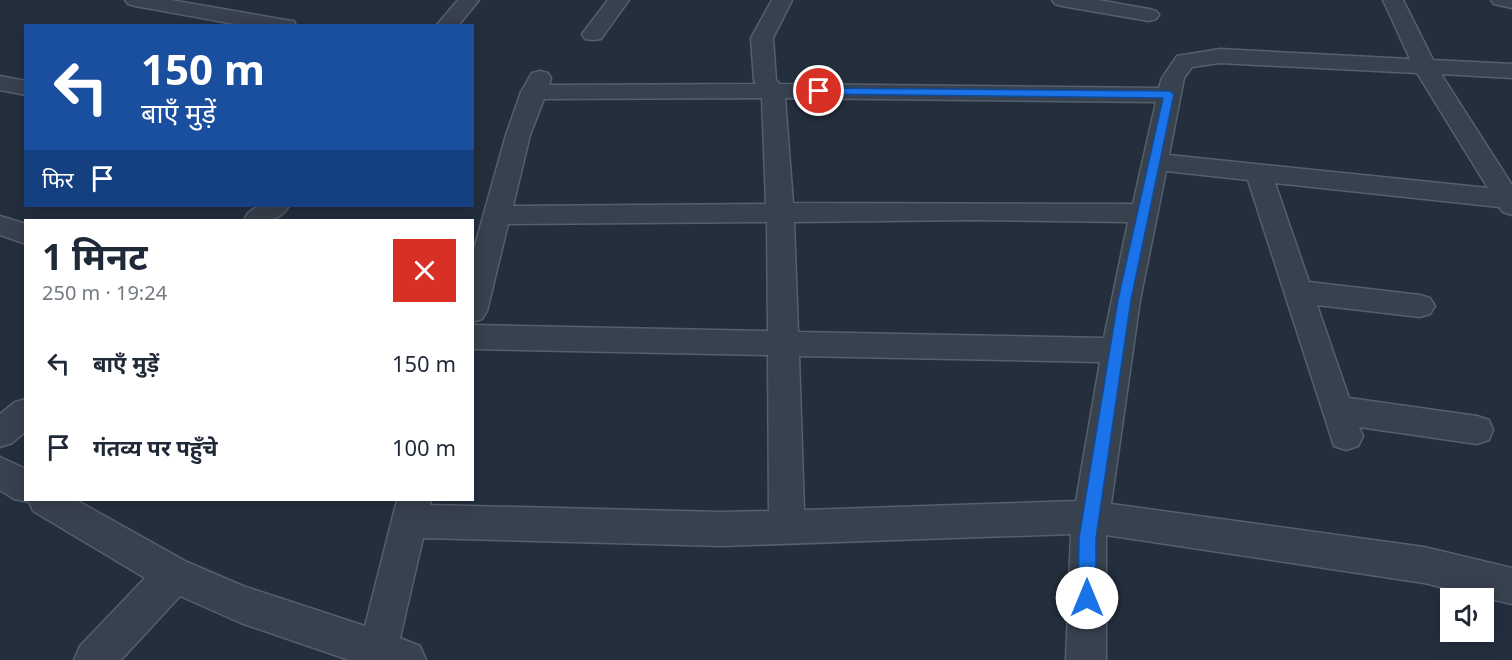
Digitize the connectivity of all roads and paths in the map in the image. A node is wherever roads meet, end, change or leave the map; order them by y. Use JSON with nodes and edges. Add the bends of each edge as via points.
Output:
{"nodes":[{"id":1,"x":135,"y":0,"type":"edge"},
{"id":2,"x":469,"y":0,"type":"edge"},
{"id":3,"x":619,"y":0,"type":"edge"},
{"id":4,"x":782,"y":0,"type":"edge"},
{"id":5,"x":1062,"y":0,"type":"edge"},
{"id":6,"x":1393,"y":0,"type":"edge"},
{"id":7,"x":1501,"y":0,"type":"edge"},
{"id":8,"x":1512,"y":2,"type":"edge"},
{"id":9,"x":1149,"y":15,"type":"dead end"},
{"id":10,"x":274,"y":24,"type":"edge"},
{"id":11,"x":448,"y":24,"type":"edge"},
{"id":12,"x":593,"y":34,"type":"dead end"},
{"id":13,"x":1425,"y":67,"type":"junction"},
{"id":14,"x":1512,"y":71,"type":"edge"},
{"id":15,"x":0,"y":82,"type":"edge"},
{"id":16,"x":24,"y":88,"type":"edge"},
{"id":17,"x":772,"y":91,"type":"junction"},
{"id":18,"x":1169,"y":94,"type":"junction"},
{"id":19,"x":1154,"y":162,"type":"junction"},
{"id":20,"x":1259,"y":174,"type":"junction"},
{"id":21,"x":1510,"y":203,"type":"edge"},
{"id":22,"x":275,"y":207,"type":"edge"},
{"id":23,"x":1143,"y":213,"type":"junction"},
{"id":24,"x":780,"y":214,"type":"junction"},
{"id":25,"x":498,"y":215,"type":"junction"},
{"id":26,"x":258,"y":219,"type":"edge"},
{"id":27,"x":0,"y":225,"type":"edge"},
{"id":28,"x":24,"y":234,"type":"edge"},
{"id":29,"x":481,"y":249,"type":"edge"},
{"id":30,"x":1299,"y":292,"type":"junction"},
{"id":31,"x":474,"y":297,"type":"edge"},
{"id":32,"x":1420,"y":306,"type":"dead end"},
{"id":33,"x":474,"y":337,"type":"edge"},
{"id":34,"x":783,"y":345,"type":"junction"},
{"id":35,"x":1117,"y":350,"type":"junction"},
{"id":36,"x":24,"y":414,"type":"edge"},
{"id":37,"x":1477,"y":430,"type":"dead end"},
{"id":38,"x":0,"y":433,"type":"edge"},
{"id":39,"x":0,"y":472,"type":"edge"},
{"id":40,"x":24,"y":487,"type":"edge"},
{"id":41,"x":47,"y":501,"type":"edge"},
{"id":42,"x":411,"y":510,"type":"edge"},
{"id":43,"x":1091,"y":518,"type":"junction"},
{"id":44,"x":787,"y":527,"type":"junction"},
{"id":45,"x":174,"y":575,"type":"junction"},
{"id":46,"x":1512,"y":586,"type":"edge"},
{"id":47,"x":392,"y":656,"type":"edge"},
{"id":48,"x":94,"y":660,"type":"edge"},
{"id":49,"x":1086,"y":660,"type":"edge"}],
"edges":[{"from":1,"to":10,"type":"street"},
{"from":2,"to":11,"type":"street"},
{"from":3,"to":12,"type":"street"},
{"from":4,"to":17,"type":"street","via":[[762,38],[765,81]]},
{"from":5,"to":9,"type":"street"},
{"from":6,"to":13,"type":"street"},
{"from":7,"to":8,"type":"street"},
{"from":13,"to":14,"type":"street"},
{"from":13,"to":18,"type":"street","via":[[1220,56],[1185,61],[1173,78]]},
{"from":13,"to":21,"type":"street"},
{"from":15,"to":16,"type":"street"},
{"from":17,"to":18,"type":"street"},
{"from":17,"to":24,"type":"street"},
{"from":17,"to":25,"type":"street","via":[[537,85],[518,135]]},
{"from":18,"to":19,"type":"street"},
{"from":19,"to":20,"type":"street"},
{"from":19,"to":23,"type":"street"},
{"from":20,"to":21,"type":"street"},
{"from":20,"to":30,"type":"street"},
{"from":22,"to":26,"type":"street"},
{"from":23,"to":24,"type":"street"},
{"from":23,"to":35,"type":"street"},
{"from":24,"to":25,"type":"street"},
{"from":24,"to":34,"type":"street"},
{"from":25,"to":29,"type":"street"},
{"from":27,"to":28,"type":"street"},
{"from":29,"to":31,"type":"street"},
{"from":30,"to":32,"type":"street"},
{"from":30,"to":37,"type":"street","via":[[1342,423]]},
{"from":33,"to":34,"type":"street"},
{"from":34,"to":35,"type":"street"},
{"from":34,"to":44,"type":"street"},
{"from":35,"to":43,"type":"street"},
{"from":36,"to":38,"type":"street"},
{"from":39,"to":40,"type":"street"},
{"from":41,"to":45,"type":"street"},
{"from":42,"to":44,"type":"street","via":[[722,529]]},
{"from":42,"to":47,"type":"street"},
{"from":43,"to":44,"type":"street"},
{"from":43,"to":46,"type":"street","via":[[1424,565]]},
{"from":43,"to":49,"type":"street"},
{"from":45,"to":47,"type":"street","via":[[241,604]]},
{"from":45,"to":48,"type":"street"}]}
